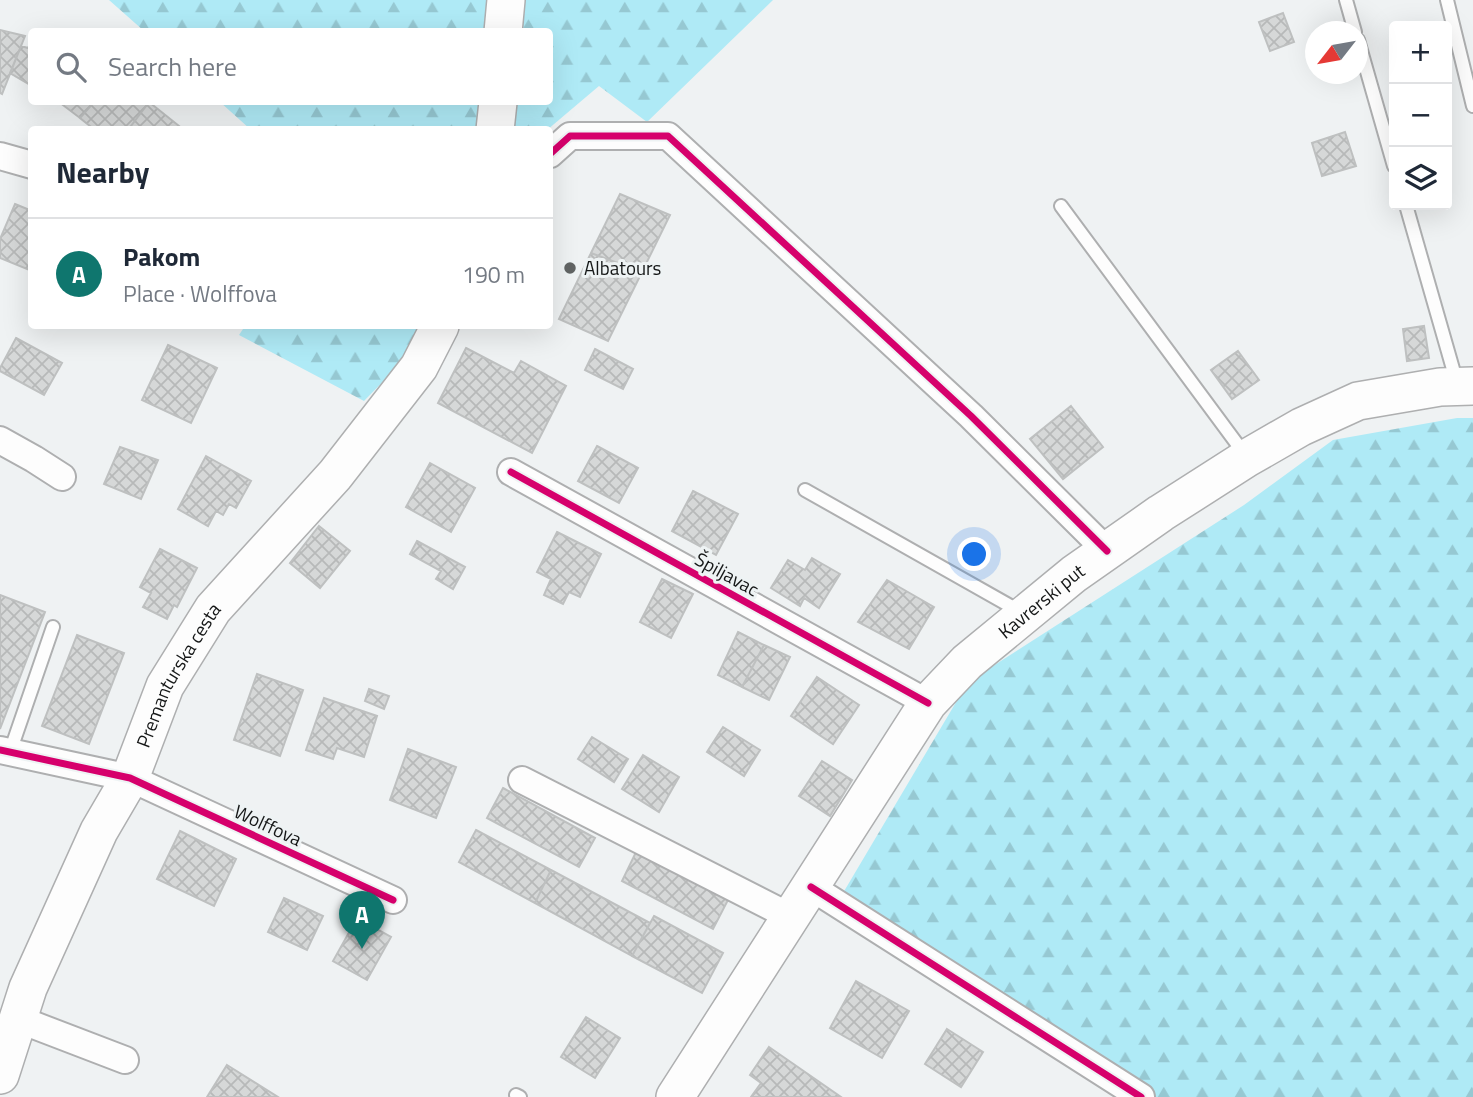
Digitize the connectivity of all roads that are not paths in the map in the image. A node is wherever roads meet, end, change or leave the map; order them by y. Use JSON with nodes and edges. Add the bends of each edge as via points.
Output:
{"nodes":[{"id":1,"x":506,"y":0,"type":"edge"},
{"id":2,"x":1346,"y":0,"type":"edge"},
{"id":3,"x":1447,"y":0,"type":"edge"},
{"id":4,"x":1352,"y":21,"type":"edge"},
{"id":5,"x":503,"y":28,"type":"edge"},
{"id":6,"x":1368,"y":77,"type":"edge"},
{"id":7,"x":498,"y":105,"type":"edge"},
{"id":8,"x":1473,"y":106,"type":"edge"},
{"id":9,"x":495,"y":126,"type":"edge"},
{"id":10,"x":1389,"y":149,"type":"edge"},
{"id":11,"x":553,"y":151,"type":"edge"},
{"id":12,"x":0,"y":156,"type":"edge"},
{"id":13,"x":28,"y":164,"type":"edge"},
{"id":14,"x":1061,"y":206,"type":"dead end"},
{"id":15,"x":1408,"y":210,"type":"edge"},
{"id":16,"x":438,"y":329,"type":"edge"},
{"id":17,"x":1466,"y":386,"type":"edge"},
{"id":18,"x":0,"y":440,"type":"edge"},
{"id":19,"x":1247,"y":458,"type":"junction"},
{"id":20,"x":511,"y":472,"type":"dead end"},
{"id":21,"x":62,"y":477,"type":"dead end"},
{"id":22,"x":805,"y":490,"type":"dead end"},
{"id":23,"x":1107,"y":551,"type":"junction"},
{"id":24,"x":1025,"y":614,"type":"junction"},
{"id":25,"x":53,"y":627,"type":"dead end"},
{"id":26,"x":928,"y":703,"type":"junction"},
{"id":27,"x":5,"y":751,"type":"edge"},
{"id":28,"x":130,"y":778,"type":"junction"},
{"id":29,"x":522,"y":780,"type":"dead end"},
{"id":30,"x":393,"y":900,"type":"dead end"},
{"id":31,"x":801,"y":902,"type":"junction"},
{"id":32,"x":18,"y":1019,"type":"junction"},
{"id":33,"x":125,"y":1060,"type":"dead end"},
{"id":34,"x":0,"y":1075,"type":"edge"},
{"id":35,"x":675,"y":1097,"type":"edge"},
{"id":36,"x":1141,"y":1097,"type":"edge"}],
"edges":[{"from":1,"to":5,"type":"main road"},
{"from":2,"to":4,"type":"lane"},
{"from":3,"to":8,"type":"lane"},
{"from":6,"to":10,"type":"lane"},
{"from":7,"to":9,"type":"main road"},
{"from":11,"to":23,"type":"street","via":[[570,136],[667,136],[971,416]]},
{"from":12,"to":13,"type":"street"},
{"from":14,"to":19,"type":"lane"},
{"from":15,"to":17,"type":"lane"},
{"from":16,"to":28,"type":"main road","name":"Premanturska cesta","via":[[419,367],[335,475],[213,609],[165,687]]},
{"from":17,"to":19,"type":"main road","name":"Kavrerski put","via":[[1358,401]]},
{"from":18,"to":21,"type":"street"},
{"from":19,"to":23,"type":"main road","name":"Kavrerski put"},
{"from":20,"to":26,"type":"street","name":"Špiljavac"},
{"from":22,"to":24,"type":"lane"},
{"from":23,"to":24,"type":"main road","name":"Kavrerski put"},
{"from":24,"to":26,"type":"main road","name":"Kavrerski put","via":[[967,662]]},
{"from":25,"to":27,"type":"lane"},
{"from":26,"to":31,"type":"main road","name":"Kavrerski put"},
{"from":27,"to":28,"type":"street","name":"Wolffova"},
{"from":28,"to":30,"type":"street","name":"Wolffova"},
{"from":28,"to":32,"type":"main road","name":"Premanturska cesta","via":[[99,831]]},
{"from":29,"to":31,"type":"street"},
{"from":31,"to":35,"type":"main road","name":"Kavrerski put"},
{"from":31,"to":36,"type":"street"},
{"from":32,"to":33,"type":"street"},
{"from":32,"to":34,"type":"main road","name":"Premanturska cesta"}]}
